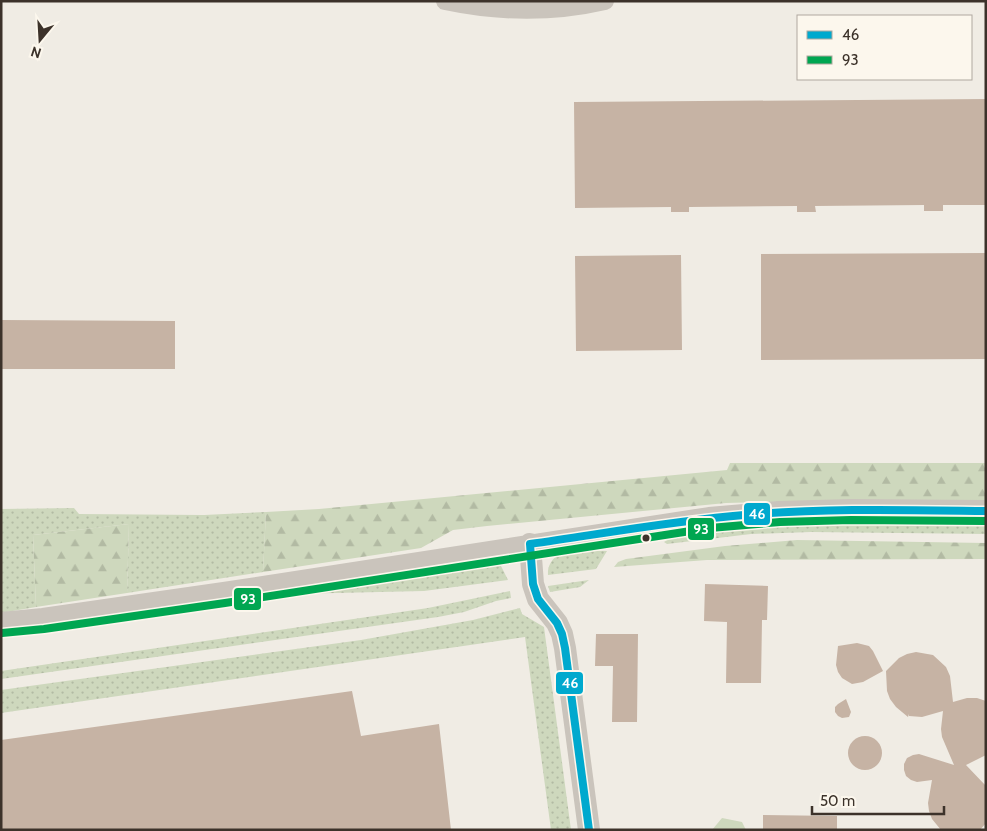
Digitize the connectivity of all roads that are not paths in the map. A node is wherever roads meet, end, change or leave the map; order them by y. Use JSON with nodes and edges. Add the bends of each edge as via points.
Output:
{"nodes":[{"id":1,"x":445,"y":1,"type":"edge"},
{"id":2,"x":605,"y":1,"type":"edge"},
{"id":3,"x":986,"y":512,"type":"edge"},
{"id":4,"x":530,"y":544,"type":"junction"},
{"id":5,"x":1,"y":623,"type":"edge"},
{"id":6,"x":589,"y":830,"type":"edge"}],
"edges":[{"from":1,"to":2,"type":"street","via":[[556,10]]},
{"from":3,"to":4,"type":"street","via":[[851,510],[761,514],[709,518]]},
{"from":4,"to":5,"type":"street","via":[[224,593]]},
{"from":4,"to":6,"type":"street","via":[[533,584],[538,599],[557,623],[565,648]]}]}
